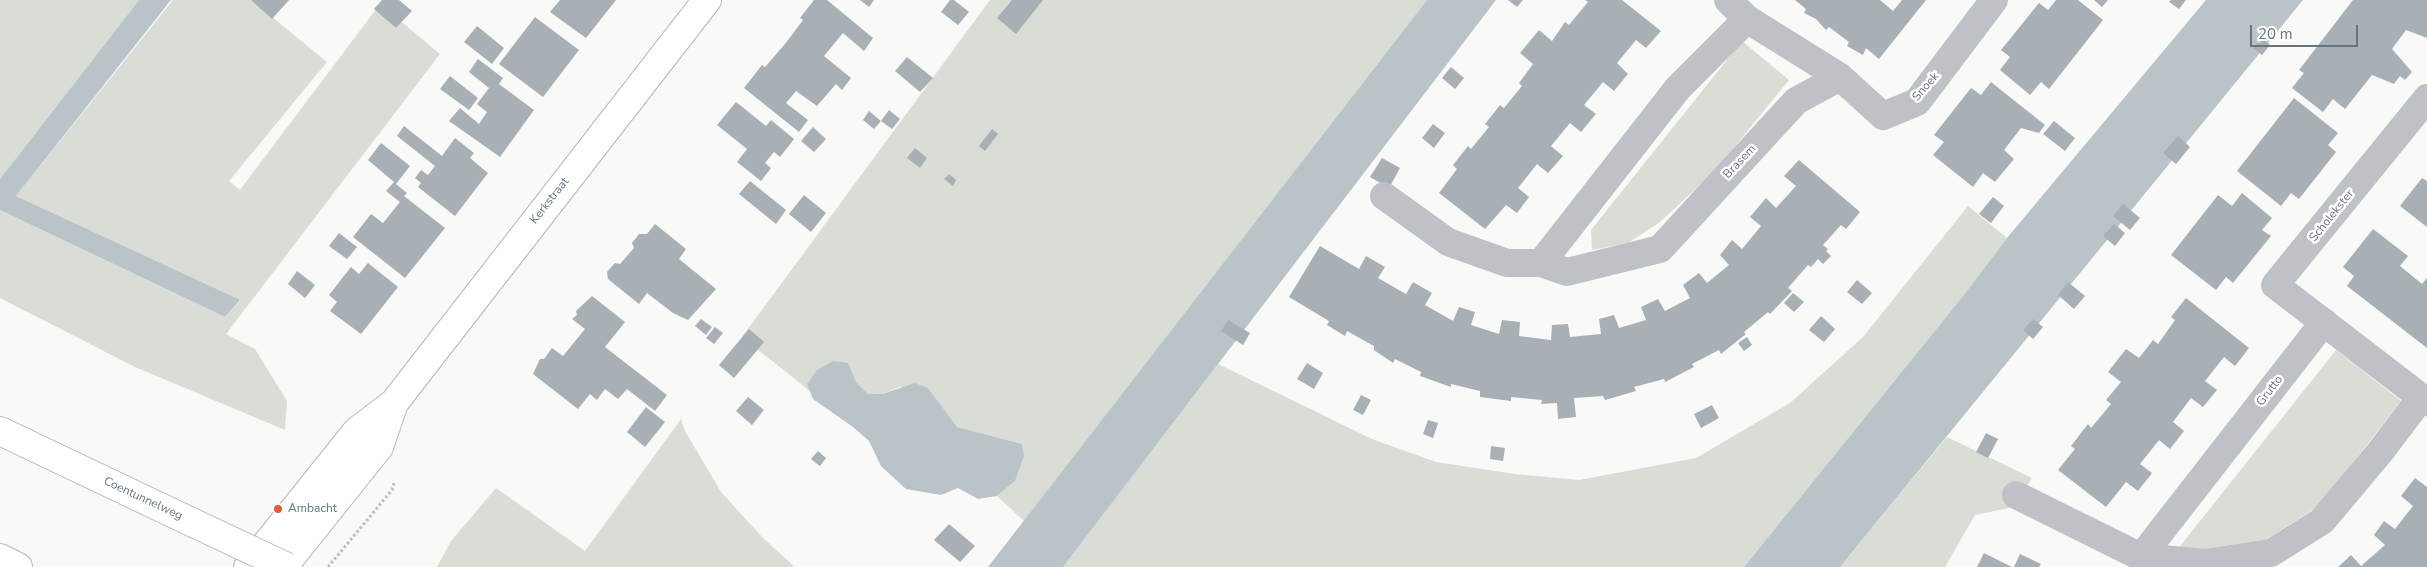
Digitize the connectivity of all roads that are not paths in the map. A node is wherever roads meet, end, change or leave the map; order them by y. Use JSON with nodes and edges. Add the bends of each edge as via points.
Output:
{"nodes":[{"id":1,"x":707,"y":0,"type":"edge"},
{"id":2,"x":1728,"y":0,"type":"edge"},
{"id":3,"x":1994,"y":0,"type":"edge"},
{"id":4,"x":1747,"y":20,"type":"junction"},
{"id":5,"x":1840,"y":77,"type":"junction"},
{"id":6,"x":2427,"y":98,"type":"edge"},
{"id":7,"x":1384,"y":196,"type":"dead end"},
{"id":8,"x":1541,"y":263,"type":"junction"},
{"id":9,"x":2324,"y":322,"type":"junction"},
{"id":10,"x":2424,"y":400,"type":"edge"},
{"id":11,"x":394,"y":403,"type":"junction"},
{"id":12,"x":0,"y":431,"type":"edge"},
{"id":13,"x":2016,"y":496,"type":"dead end"},
{"id":14,"x":2141,"y":556,"type":"junction"},
{"id":15,"x":0,"y":558,"type":"edge"},
{"id":16,"x":18,"y":567,"type":"edge"},
{"id":17,"x":248,"y":567,"type":"edge"},
{"id":18,"x":285,"y":567,"type":"edge"}],
"edges":[{"from":1,"to":11,"type":"main road","name":"Kerkstraat"},
{"from":2,"to":4,"type":"street"},
{"from":3,"to":5,"type":"street","name":"Snoek","via":[[1917,102],[1883,116]]},
{"from":4,"to":5,"type":"street"},
{"from":4,"to":8,"type":"street","via":[[1678,88]]},
{"from":5,"to":8,"type":"street","name":"Brasem","via":[[1796,101],[1660,249],[1567,272]]},
{"from":6,"to":9,"type":"street","name":"Scholekster","via":[[2275,285]]},
{"from":7,"to":8,"type":"street","name":"Brasem","via":[[1448,242],[1506,263]]},
{"from":9,"to":10,"type":"street"},
{"from":9,"to":14,"type":"street","name":"Grutto"},
{"from":10,"to":14,"type":"street","via":[[2322,521],[2271,553],[2205,564]]},
{"from":11,"to":17,"type":"main road","name":"Kerkstraat","via":[[357,431]]},
{"from":11,"to":18,"type":"main road","name":"Kerkstraat","via":[[379,447]]},
{"from":12,"to":18,"type":"main road","name":"Coentunnelweg","bridge":true},
{"from":13,"to":14,"type":"street"},
{"from":15,"to":16,"type":"main road"}]}
